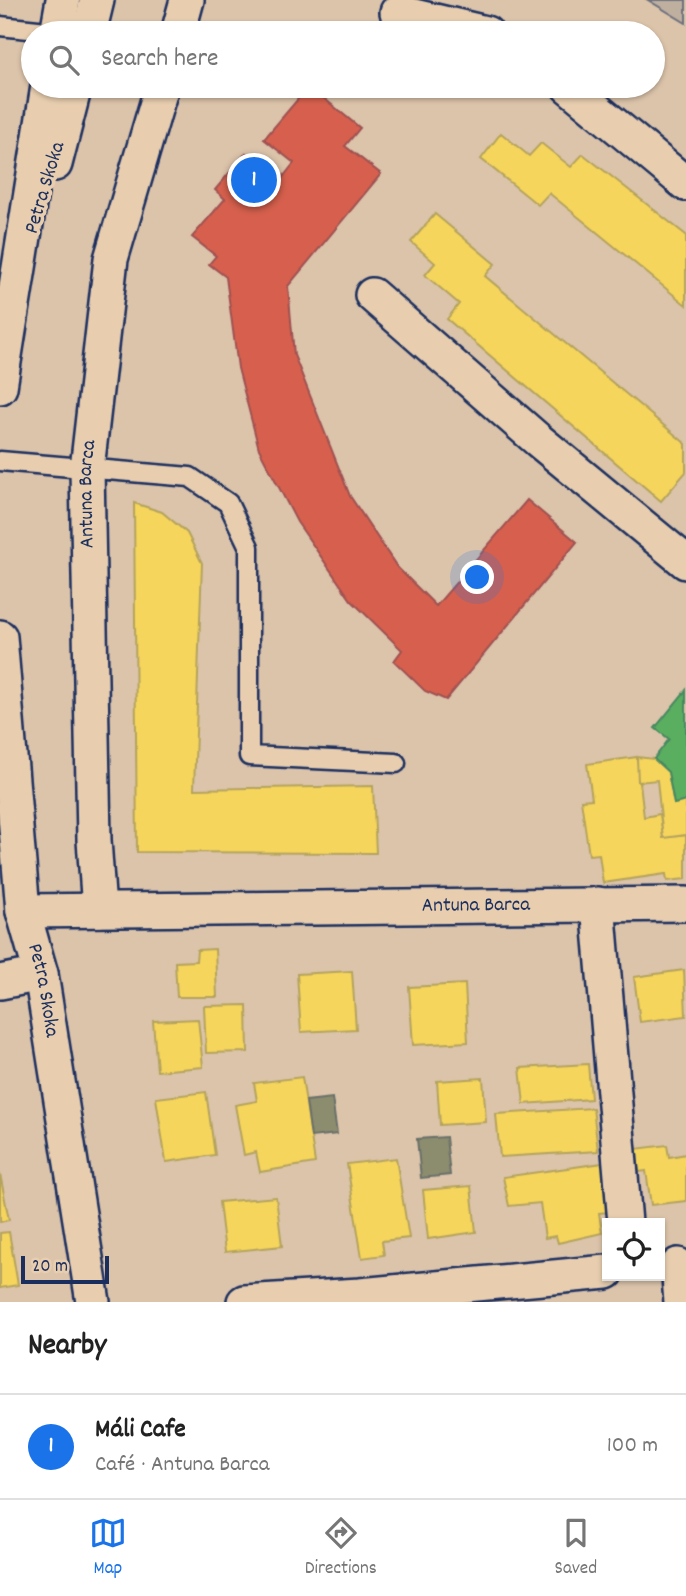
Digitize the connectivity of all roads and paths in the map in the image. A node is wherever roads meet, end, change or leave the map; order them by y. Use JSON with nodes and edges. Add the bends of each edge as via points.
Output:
{"nodes":[{"id":1,"x":97,"y":0,"type":"edge"},
{"id":2,"x":187,"y":0,"type":"edge"},
{"id":3,"x":397,"y":12,"type":"dead end"},
{"id":4,"x":71,"y":21,"type":"edge"},
{"id":5,"x":181,"y":21,"type":"edge"},
{"id":6,"x":435,"y":21,"type":"edge"},
{"id":7,"x":0,"y":26,"type":"edge"},
{"id":8,"x":21,"y":26,"type":"edge"},
{"id":9,"x":46,"y":98,"type":"edge"},
{"id":10,"x":72,"y":98,"type":"edge"},
{"id":11,"x":158,"y":98,"type":"edge"},
{"id":12,"x":582,"y":98,"type":"edge"},
{"id":13,"x":686,"y":184,"type":"edge"},
{"id":14,"x":7,"y":290,"type":"edge"},
{"id":15,"x":372,"y":295,"type":"dead end"},
{"id":16,"x":0,"y":387,"type":"edge"},
{"id":17,"x":0,"y":461,"type":"edge"},
{"id":18,"x":87,"y":469,"type":"junction"},
{"id":19,"x":686,"y":562,"type":"edge"},
{"id":20,"x":0,"y":637,"type":"edge"},
{"id":21,"x":396,"y":763,"type":"dead end"},
{"id":22,"x":598,"y":904,"type":"junction"},
{"id":23,"x":686,"y":904,"type":"edge"},
{"id":24,"x":99,"y":910,"type":"junction"},
{"id":25,"x":23,"y":911,"type":"junction"},
{"id":26,"x":41,"y":974,"type":"junction"},
{"id":27,"x":0,"y":982,"type":"edge"},
{"id":28,"x":625,"y":1218,"type":"edge"},
{"id":29,"x":674,"y":1265,"type":"edge"},
{"id":30,"x":602,"y":1273,"type":"edge"},
{"id":31,"x":498,"y":1293,"type":"edge"},
{"id":32,"x":361,"y":1299,"type":"edge"},
{"id":33,"x":93,"y":1302,"type":"edge"},
{"id":34,"x":244,"y":1302,"type":"edge"},
{"id":35,"x":681,"y":1302,"type":"edge"}],
"edges":[{"from":1,"to":4,"type":"street"},
{"from":2,"to":5,"type":"street"},
{"from":3,"to":6,"type":"street"},
{"from":7,"to":8,"type":"lane"},
{"from":9,"to":14,"type":"street","name":"Petra Skoka"},
{"from":10,"to":14,"type":"street","name":"Petra Skoka","via":[[51,178]]},
{"from":11,"to":18,"type":"street","name":"Antuna Barca","via":[[111,260]]},
{"from":12,"to":13,"type":"street"},
{"from":14,"to":16,"type":"street","name":"Petra Skoka"},
{"from":15,"to":19,"type":"street"},
{"from":17,"to":18,"type":"lane"},
{"from":18,"to":21,"type":"lane","via":[[190,477],[228,503],[249,547],[249,756]]},
{"from":18,"to":24,"type":"street","name":"Antuna Barca"},
{"from":20,"to":25,"type":"street","name":"Petra Skoka"},
{"from":22,"to":23,"type":"street","name":"Antuna Barca"},
{"from":22,"to":24,"type":"street","name":"Antuna Barca"},
{"from":22,"to":28,"type":"street"},
{"from":24,"to":25,"type":"street","name":"Antuna Barca"},
{"from":25,"to":26,"type":"street","name":"Petra Skoka"},
{"from":26,"to":27,"type":"street"},
{"from":26,"to":33,"type":"street","name":"Petra Skoka"},
{"from":29,"to":35,"type":"street"},
{"from":30,"to":31,"type":"street"},
{"from":31,"to":32,"type":"street"},
{"from":32,"to":34,"type":"street"}]}
